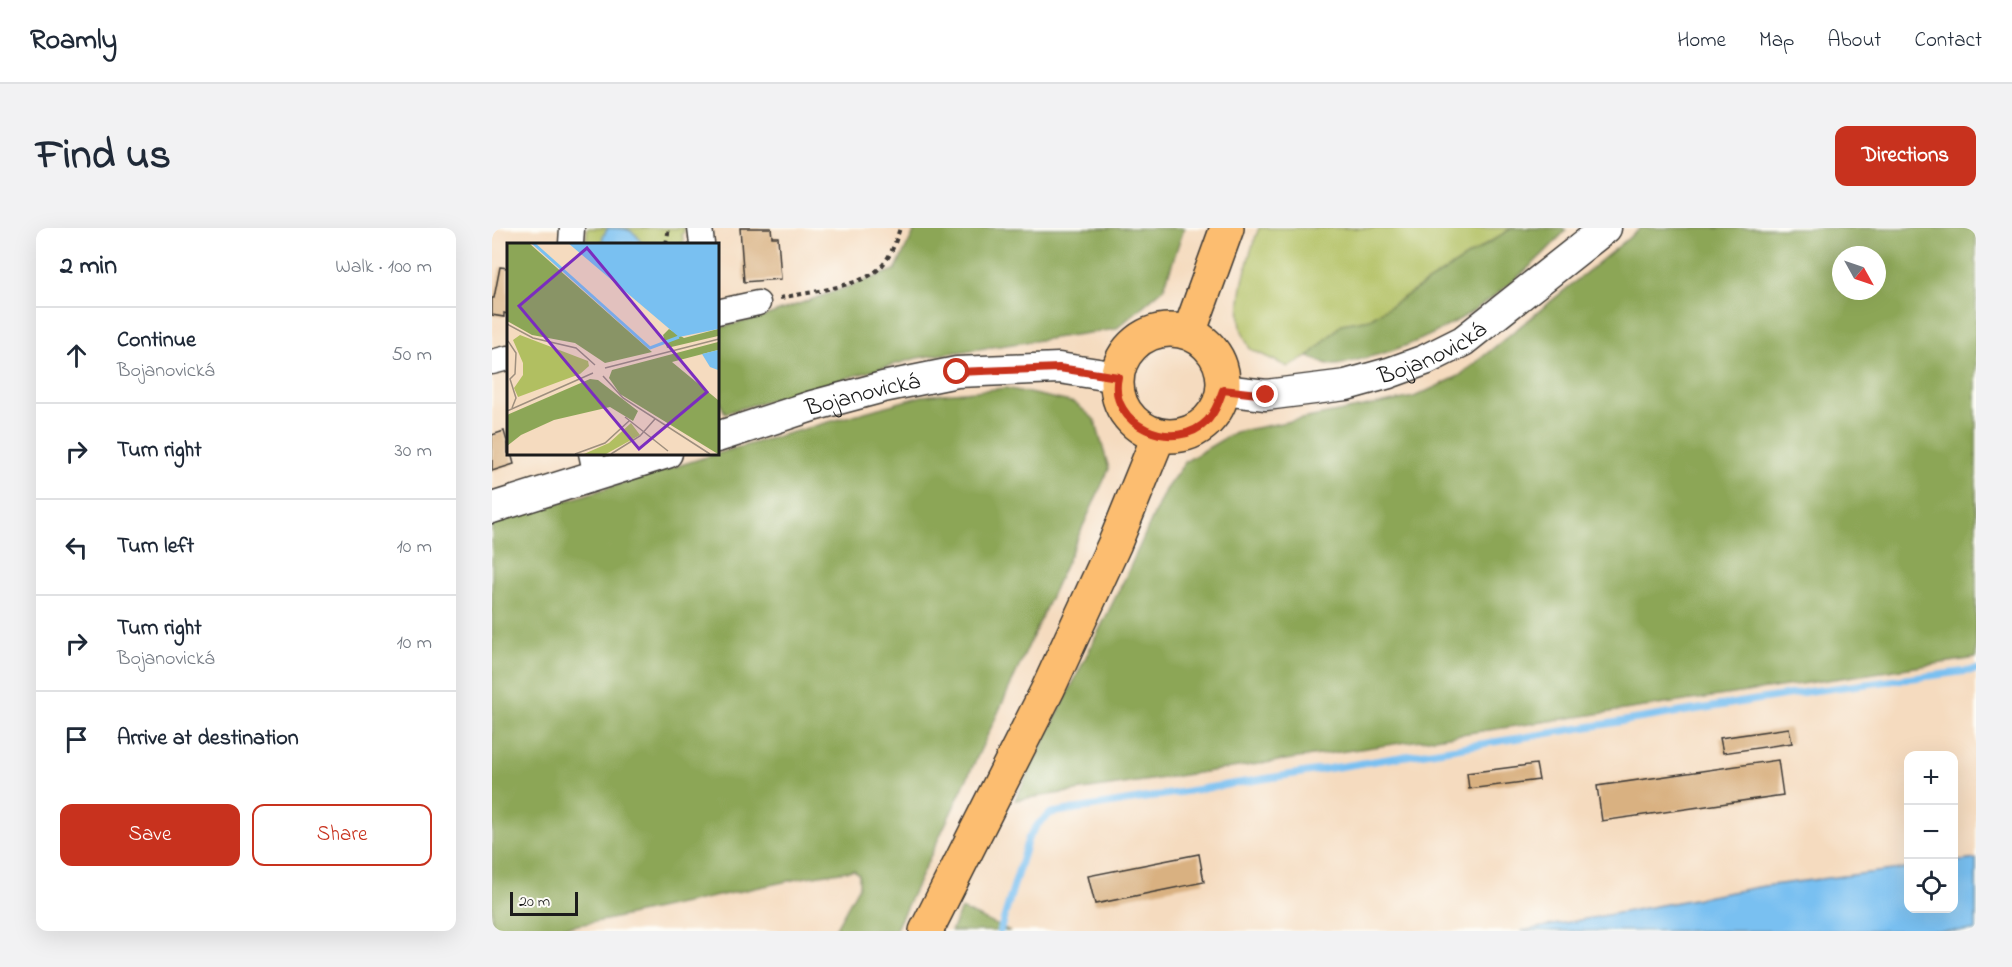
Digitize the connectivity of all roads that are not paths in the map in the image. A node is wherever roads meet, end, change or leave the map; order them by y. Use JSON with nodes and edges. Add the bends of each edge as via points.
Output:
{"nodes":[{"id":1,"x":572,"y":228,"type":"edge"},
{"id":2,"x":700,"y":228,"type":"edge"},
{"id":3,"x":1227,"y":228,"type":"edge"},
{"id":4,"x":1606,"y":228,"type":"edge"},
{"id":5,"x":571,"y":243,"type":"edge"},
{"id":6,"x":702,"y":243,"type":"edge"},
{"id":7,"x":759,"y":303,"type":"road end"},
{"id":8,"x":718,"y":312,"type":"edge"},
{"id":9,"x":1190,"y":333,"type":"junction"},
{"id":10,"x":507,"y":358,"type":"edge"},
{"id":11,"x":492,"y":362,"type":"edge"},
{"id":12,"x":1118,"y":377,"type":"junction"},
{"id":13,"x":1223,"y":390,"type":"junction"},
{"id":14,"x":1159,"y":435,"type":"junction"},
{"id":15,"x":718,"y":437,"type":"edge"},
{"id":16,"x":661,"y":454,"type":"edge"},
{"id":17,"x":594,"y":465,"type":"edge"},
{"id":18,"x":492,"y":508,"type":"edge"},
{"id":19,"x":926,"y":931,"type":"edge"}],
"edges":[{"from":1,"to":5,"type":"street"},
{"from":2,"to":6,"type":"street"},
{"from":3,"to":9,"type":"main road"},
{"from":4,"to":13,"type":"street","name":"Bojanovická","via":[[1463,341],[1425,360],[1346,385],[1266,395]]},
{"from":7,"to":8,"type":"street"},
{"from":9,"to":12,"type":"main road","via":[[1161,330],[1143,336],[1129,348]]},
{"from":9,"to":13,"type":"main road","via":[[1208,345],[1217,358]]},
{"from":10,"to":11,"type":"street"},
{"from":12,"to":14,"type":"main road","via":[[1119,400],[1128,416]]},
{"from":12,"to":15,"type":"street","name":"Bojanovická","via":[[1059,368],[957,372],[812,406]]},
{"from":13,"to":14,"type":"main road","via":[[1218,406],[1195,430]]},
{"from":14,"to":19,"type":"main road","via":[[1048,689]]},
{"from":16,"to":17,"type":"street"},
{"from":17,"to":18,"type":"street"}]}
